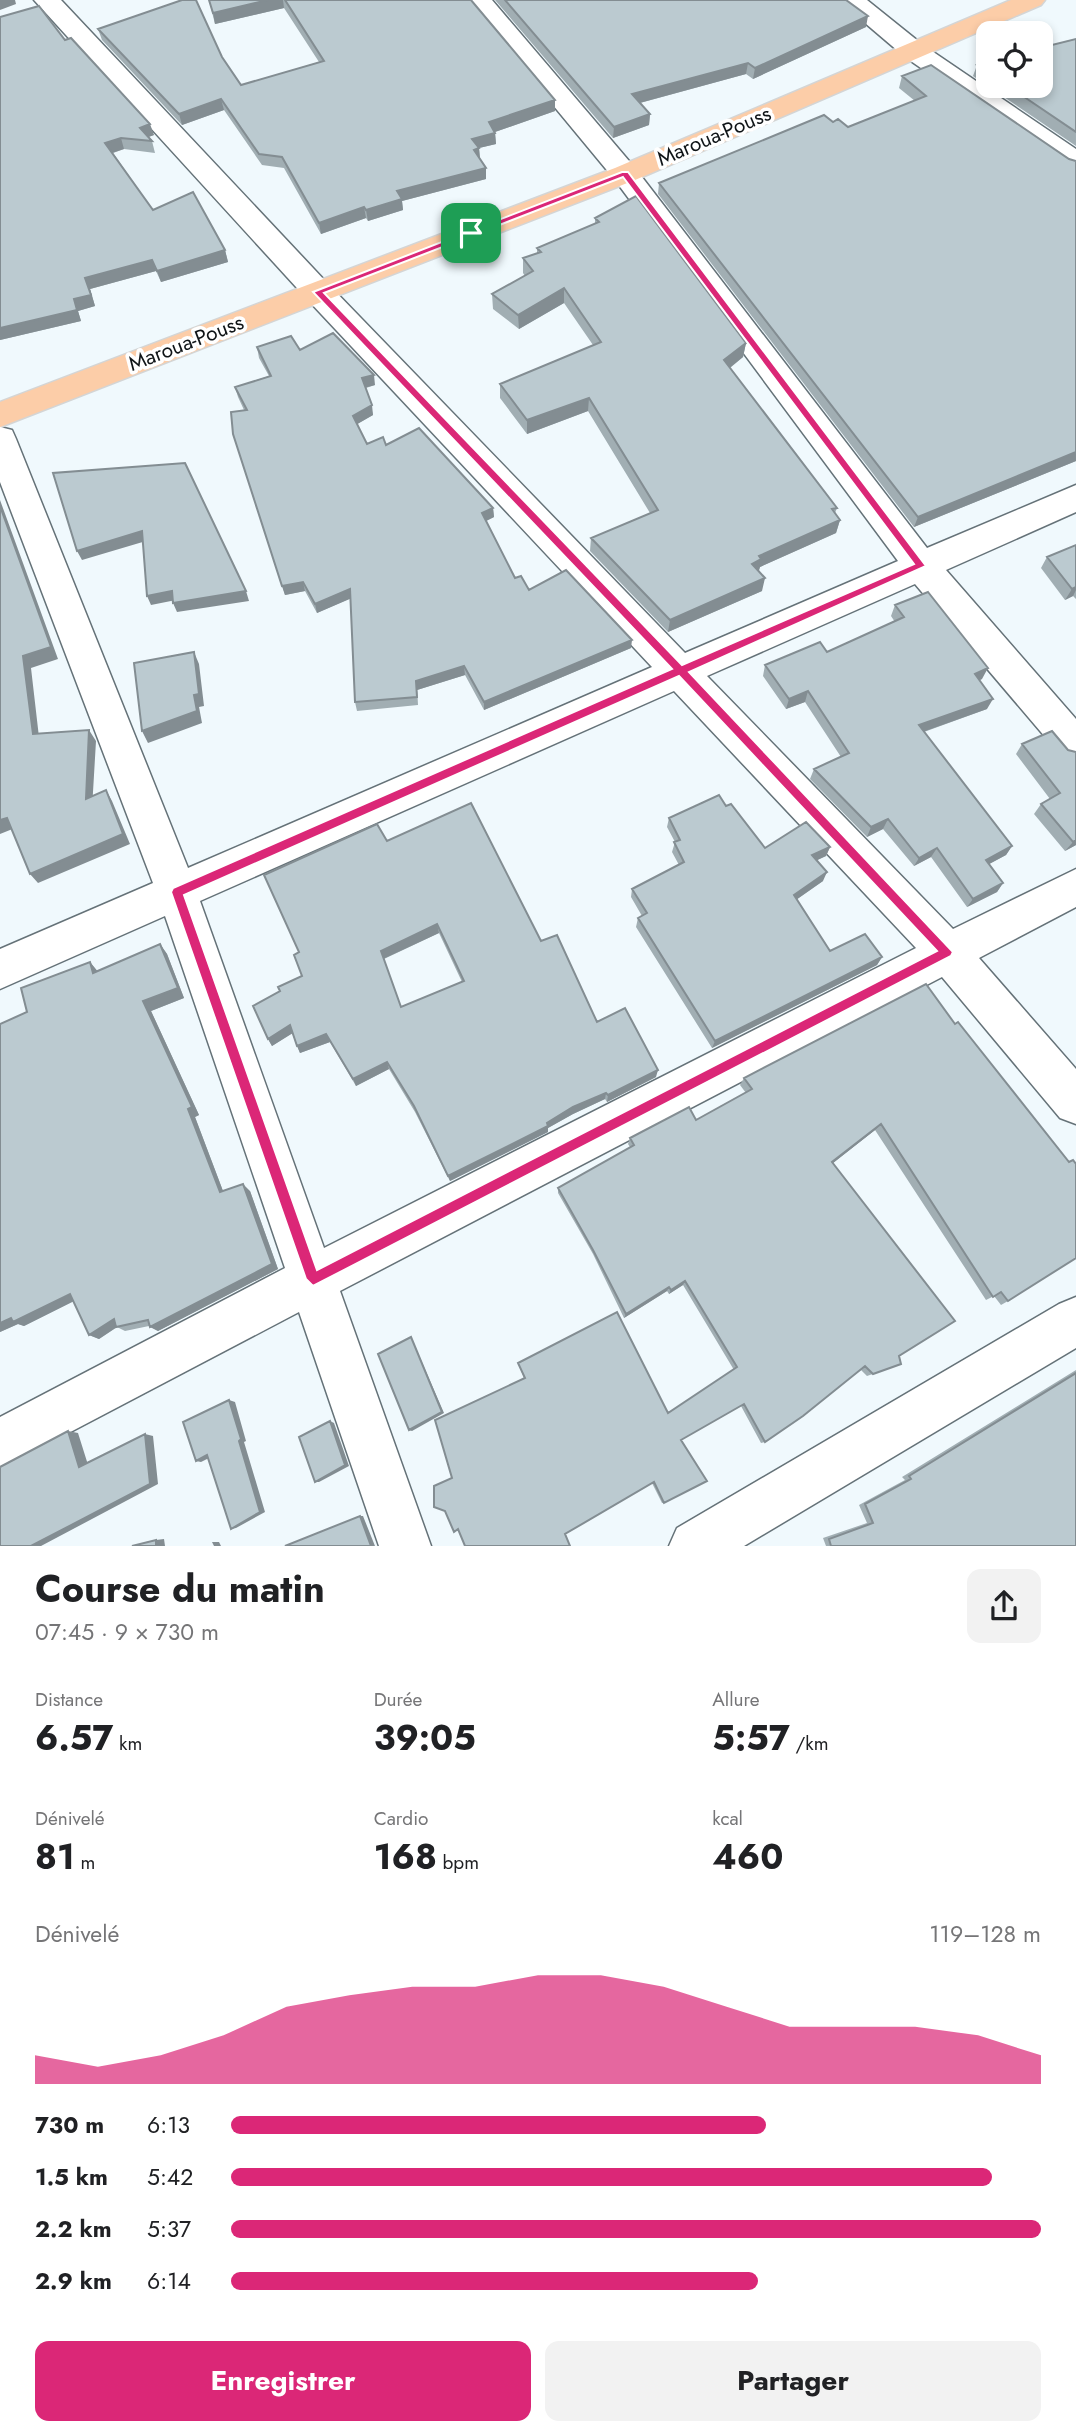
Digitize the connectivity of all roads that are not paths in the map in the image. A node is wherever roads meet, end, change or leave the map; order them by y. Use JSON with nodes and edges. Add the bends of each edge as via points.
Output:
{"nodes":[{"id":1,"x":479,"y":0,"type":"edge"},
{"id":2,"x":851,"y":0,"type":"edge"},
{"id":3,"x":1032,"y":0,"type":"edge"},
{"id":4,"x":46,"y":4,"type":"edge"},
{"id":5,"x":914,"y":51,"type":"junction"},
{"id":6,"x":1076,"y":162,"type":"edge"},
{"id":7,"x":625,"y":174,"type":"junction"},
{"id":8,"x":318,"y":292,"type":"junction"},
{"id":9,"x":0,"y":415,"type":"edge"},
{"id":10,"x":0,"y":439,"type":"edge"},
{"id":11,"x":1076,"y":498,"type":"edge"},
{"id":12,"x":920,"y":566,"type":"junction"},
{"id":13,"x":681,"y":671,"type":"junction"},
{"id":14,"x":1076,"y":746,"type":"edge"},
{"id":15,"x":1076,"y":887,"type":"edge"},
{"id":16,"x":177,"y":892,"type":"junction"},
{"id":17,"x":947,"y":952,"type":"junction"},
{"id":18,"x":0,"y":969,"type":"edge"},
{"id":19,"x":1076,"y":1102,"type":"edge"},
{"id":20,"x":313,"y":1279,"type":"junction"},
{"id":21,"x":1076,"y":1321,"type":"edge"},
{"id":22,"x":0,"y":1444,"type":"edge"},
{"id":23,"x":405,"y":1546,"type":"edge"},
{"id":24,"x":695,"y":1546,"type":"edge"}],
"edges":[{"from":1,"to":7,"type":"street"},
{"from":2,"to":5,"type":"street"},
{"from":3,"to":5,"type":"main road","name":"Maroua-Pouss"},
{"from":4,"to":8,"type":"street"},
{"from":5,"to":6,"type":"street"},
{"from":5,"to":7,"type":"main road","name":"Maroua-Pouss"},
{"from":7,"to":8,"type":"main road","name":"Maroua-Pouss"},
{"from":7,"to":12,"type":"street"},
{"from":8,"to":9,"type":"main road","name":"Maroua-Pouss"},
{"from":8,"to":13,"type":"street"},
{"from":10,"to":16,"type":"street"},
{"from":11,"to":12,"type":"street"},
{"from":12,"to":13,"type":"street"},
{"from":12,"to":14,"type":"street"},
{"from":13,"to":16,"type":"street"},
{"from":13,"to":17,"type":"street"},
{"from":15,"to":17,"type":"street"},
{"from":16,"to":18,"type":"street"},
{"from":16,"to":20,"type":"street"},
{"from":17,"to":19,"type":"street"},
{"from":17,"to":20,"type":"street"},
{"from":20,"to":22,"type":"street"},
{"from":20,"to":23,"type":"street"},
{"from":21,"to":24,"type":"street"}]}
